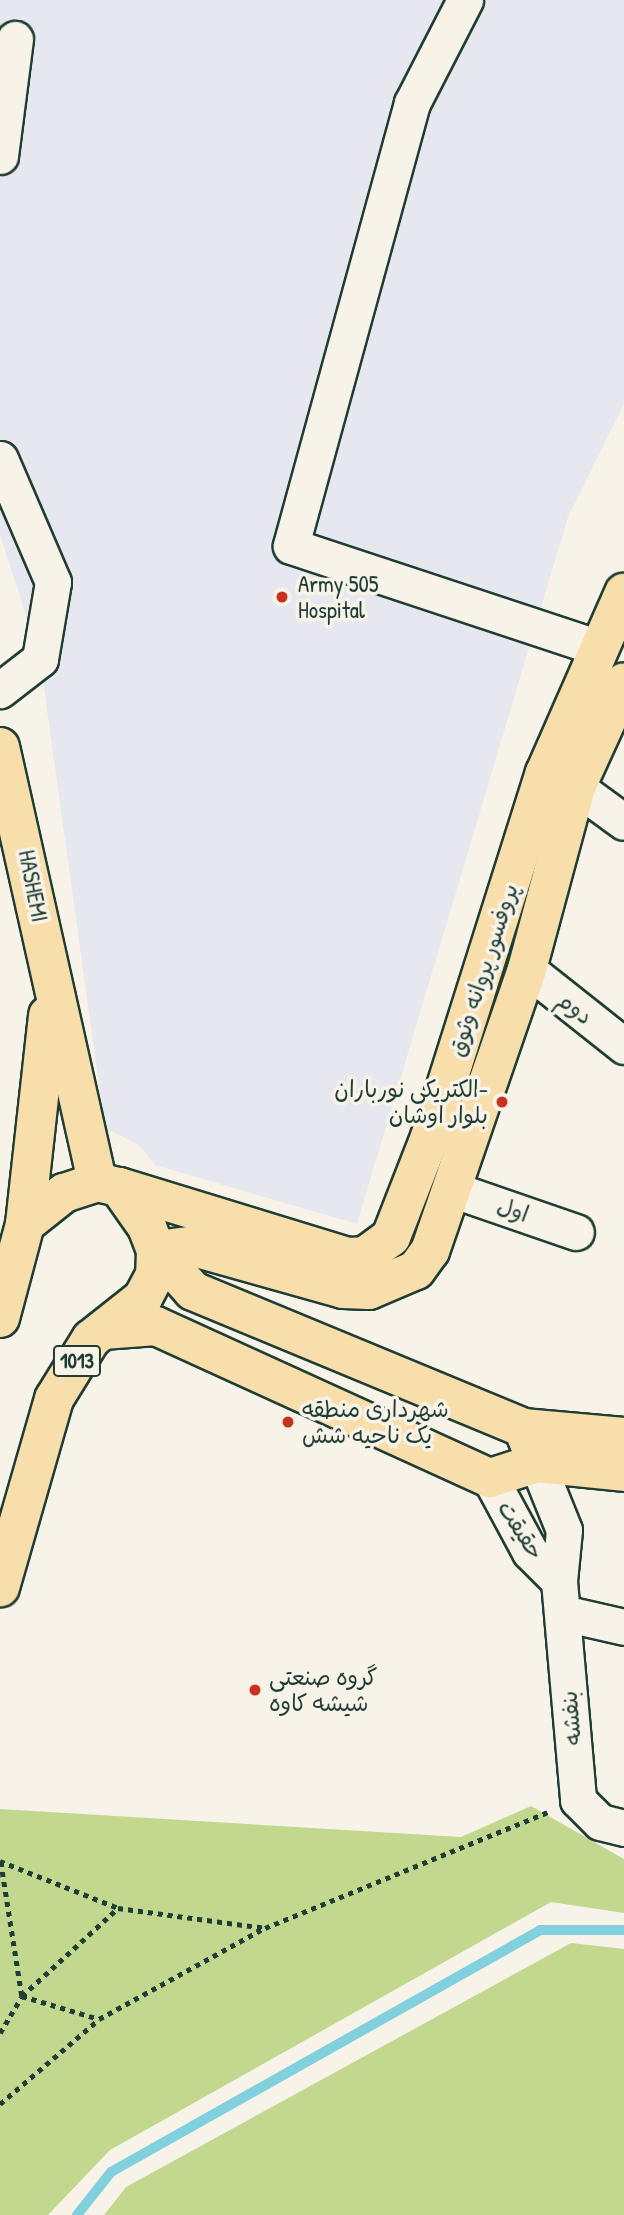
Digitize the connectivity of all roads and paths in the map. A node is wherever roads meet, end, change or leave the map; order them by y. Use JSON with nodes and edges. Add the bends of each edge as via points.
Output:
{"nodes":[{"id":1,"x":465,"y":0,"type":"edge"},
{"id":2,"x":15,"y":39,"type":"dead end"},
{"id":3,"x":0,"y":156,"type":"edge"},
{"id":4,"x":0,"y":459,"type":"edge"},
{"id":5,"x":624,"y":593,"type":"edge"},
{"id":6,"x":612,"y":653,"type":"edge"},
{"id":7,"x":624,"y":682,"type":"edge"},
{"id":8,"x":0,"y":690,"type":"edge"},
{"id":9,"x":0,"y":747,"type":"edge"},
{"id":10,"x":560,"y":780,"type":"junction"},
{"id":11,"x":8,"y":807,"type":"edge"},
{"id":12,"x":624,"y":822,"type":"edge"},
{"id":13,"x":488,"y":954,"type":"junction"},
{"id":14,"x":527,"y":969,"type":"junction"},
{"id":15,"x":52,"y":985,"type":"junction"},
{"id":16,"x":624,"y":1046,"type":"edge"},
{"id":17,"x":108,"y":1184,"type":"junction"},
{"id":18,"x":451,"y":1189,"type":"junction"},
{"id":19,"x":25,"y":1224,"type":"junction"},
{"id":20,"x":576,"y":1232,"type":"dead end"},
{"id":21,"x":156,"y":1250,"type":"junction"},
{"id":22,"x":307,"y":1279,"type":"junction"},
{"id":23,"x":0,"y":1318,"type":"edge"},
{"id":24,"x":103,"y":1330,"type":"junction"},
{"id":25,"x":301,"y":1339,"type":"junction"},
{"id":26,"x":523,"y":1428,"type":"junction"},
{"id":27,"x":624,"y":1437,"type":"edge"},
{"id":28,"x":537,"y":1463,"type":"junction"},
{"id":29,"x":624,"y":1472,"type":"edge"},
{"id":30,"x":489,"y":1478,"type":"junction"},
{"id":31,"x":0,"y":1587,"type":"edge"},
{"id":32,"x":561,"y":1597,"type":"junction"},
{"id":33,"x":624,"y":1627,"type":"edge"},
{"id":34,"x":578,"y":1800,"type":"junction"},
{"id":35,"x":624,"y":1828,"type":"edge"},
{"id":36,"x":0,"y":1861,"type":"edge"},
{"id":37,"x":118,"y":1908,"type":"junction"},
{"id":38,"x":265,"y":1928,"type":"junction"},
{"id":39,"x":22,"y":1996,"type":"junction"},
{"id":40,"x":99,"y":2019,"type":"junction"},
{"id":41,"x":0,"y":2033,"type":"edge"},
{"id":42,"x":0,"y":2104,"type":"edge"}],
"edges":[{"from":1,"to":6,"type":"street","via":[[412,103],[291,546]]},
{"from":2,"to":3,"type":"street"},
{"from":4,"to":8,"type":"street","via":[[53,582],[40,659]]},
{"from":5,"to":6,"type":"main road","name":"پروفسور پروانه وثوق"},
{"from":6,"to":10,"type":"main road","name":"پروفسور پروانه وثوق"},
{"from":7,"to":10,"type":"main road","name":"پروفسور پروانه وثوق"},
{"from":9,"to":11,"type":"main road","name":"HASHEMI"},
{"from":10,"to":12,"type":"street"},
{"from":10,"to":13,"type":"main road","name":"پروفسور پروانه وثوق"},
{"from":10,"to":14,"type":"main road","name":"پروفسور پروانه وثوق"},
{"from":11,"to":15,"type":"main road","name":"HASHEMI"},
{"from":13,"to":14,"type":"main road"},
{"from":13,"to":17,"type":"main road","name":"پروفسور پروانه وثوق","via":[[400,1220],[377,1249],[348,1258]]},
{"from":14,"to":16,"type":"street","name":"دوم"},
{"from":14,"to":18,"type":"main road","name":"پروفسور پروانه وثوق"},
{"from":15,"to":17,"type":"main road","name":"HASHEMI"},
{"from":15,"to":19,"type":"main road","name":"HASHEMI"},
{"from":17,"to":19,"type":"main road","via":[[64,1193]]},
{"from":17,"to":21,"type":"main road","name":"HASHEMI"},
{"from":18,"to":20,"type":"street","name":"اول"},
{"from":18,"to":22,"type":"main road","name":"پروفسور پروانه وثوق","via":[[430,1251],[396,1283],[369,1290]]},
{"from":19,"to":23,"type":"main road","name":"HASHEMI"},
{"from":21,"to":22,"type":"main road","name":"پروفسور پروانه وثوق","via":[[190,1246]]},
{"from":21,"to":24,"type":"main road","number":"1013","via":[[155,1275],[143,1298]]},
{"from":21,"to":25,"type":"main road","name":"HASHEMI","via":[[193,1291]]},
{"from":22,"to":25,"type":"main road","via":[[276,1308]]},
{"from":24,"to":30,"type":"main road","via":[[156,1325]]},
{"from":24,"to":31,"type":"main road","number":"1013","via":[[54,1399]]},
{"from":25,"to":26,"type":"main road","name":"HASHEMI"},
{"from":26,"to":27,"type":"main road","name":"HASHEMI"},
{"from":26,"to":28,"type":"main road"},
{"from":28,"to":29,"type":"main road"},
{"from":28,"to":30,"type":"main road"},
{"from":28,"to":32,"type":"street","name":"حقیقت","via":[[564,1530]]},
{"from":30,"to":32,"type":"street","name":"حقیقت"},
{"from":32,"to":33,"type":"street"},
{"from":32,"to":34,"type":"street","name":"بنفشه"},
{"from":34,"to":35,"type":"street","via":[[600,1822]]},
{"from":34,"to":38,"type":"path"},
{"from":36,"to":37,"type":"path"},
{"from":36,"to":39,"type":"path"},
{"from":37,"to":38,"type":"path"},
{"from":37,"to":39,"type":"path"},
{"from":38,"to":40,"type":"path"},
{"from":39,"to":40,"type":"path"},
{"from":39,"to":41,"type":"path"},
{"from":40,"to":42,"type":"path"}]}
